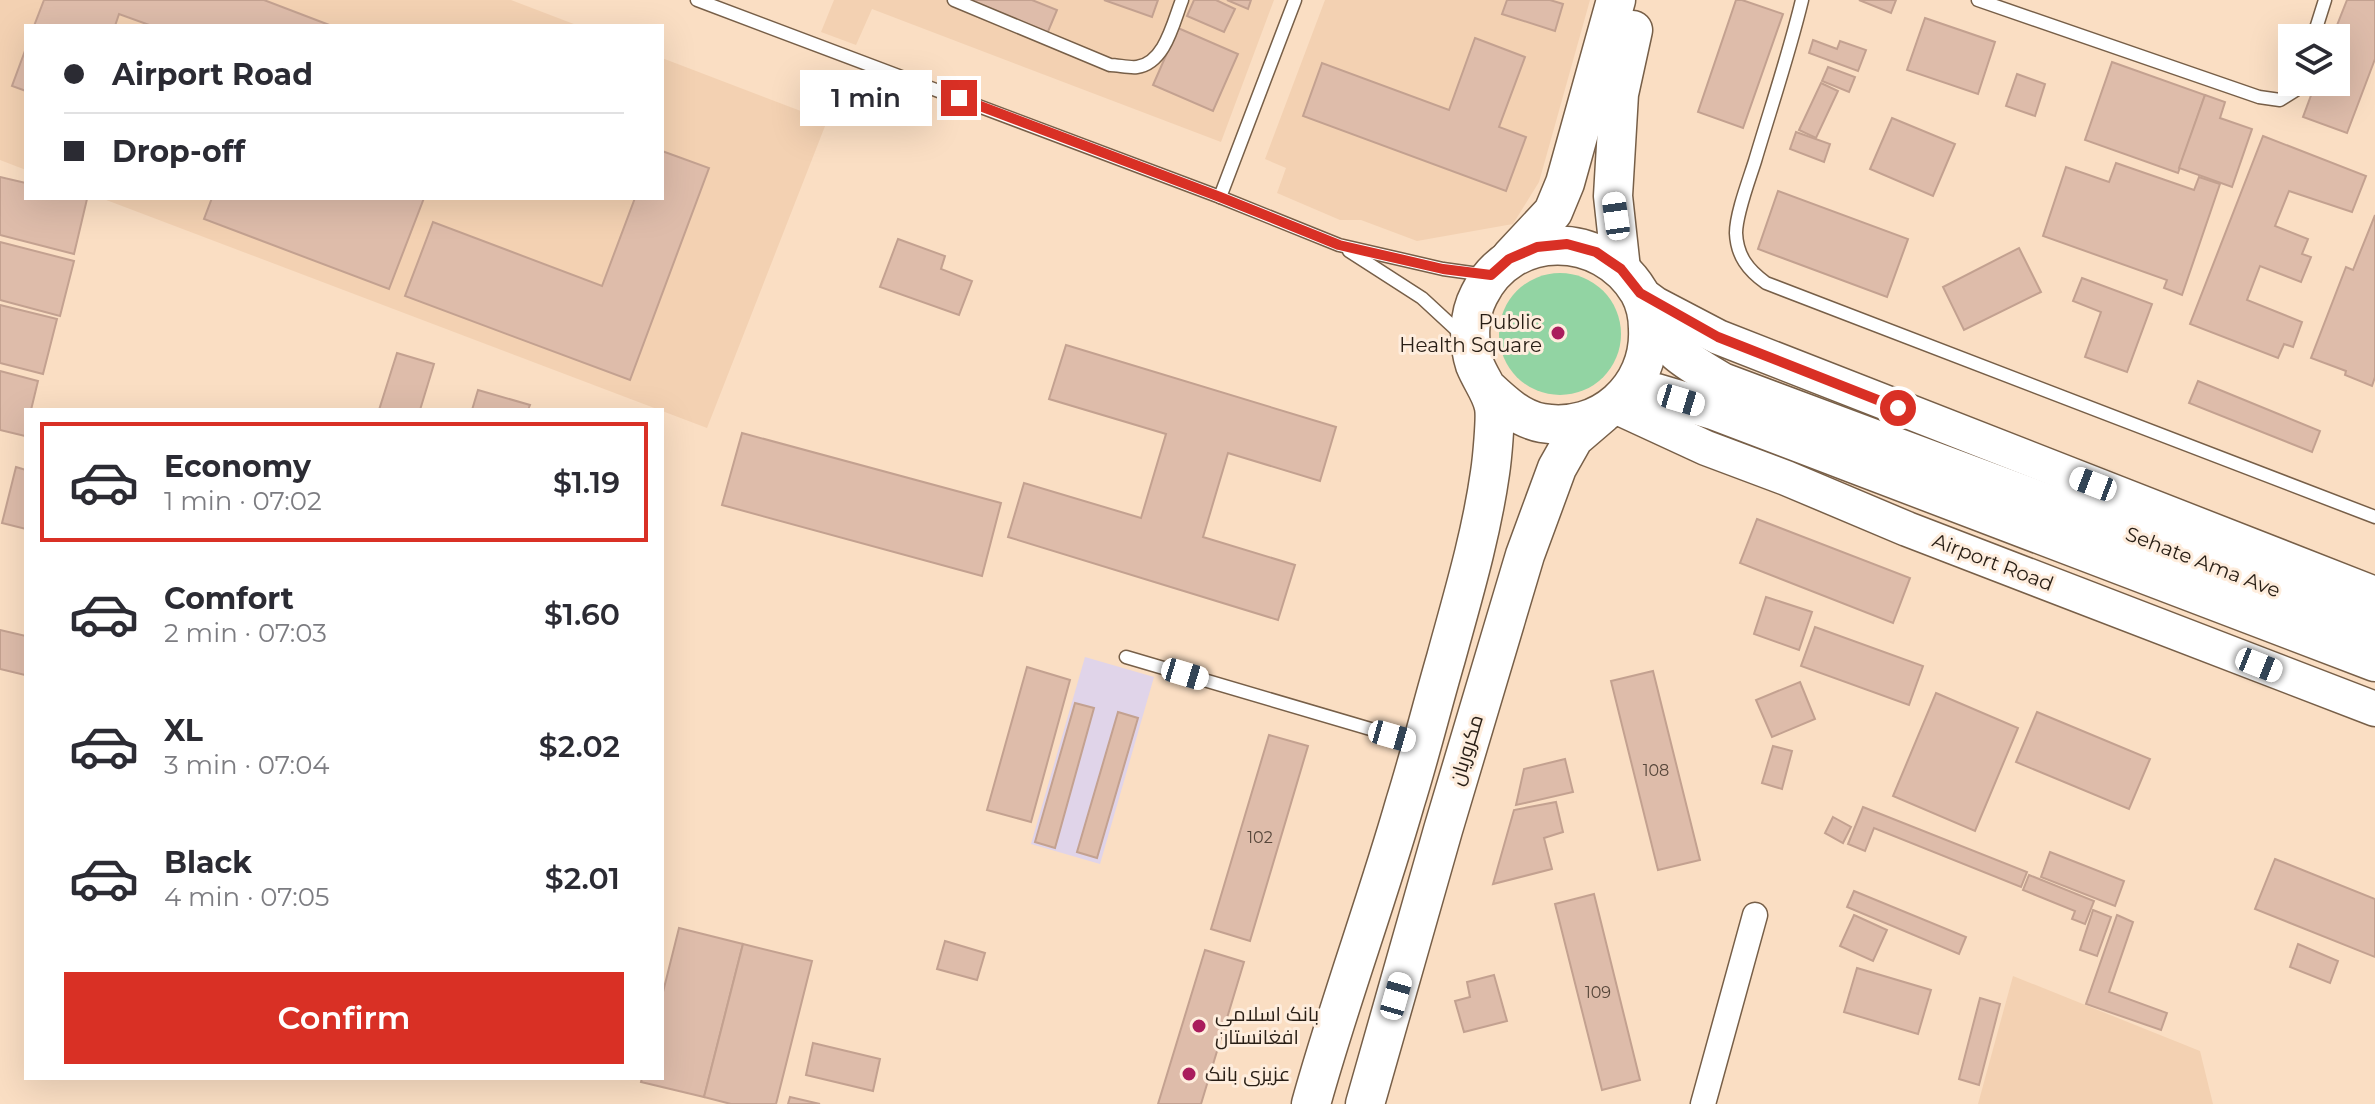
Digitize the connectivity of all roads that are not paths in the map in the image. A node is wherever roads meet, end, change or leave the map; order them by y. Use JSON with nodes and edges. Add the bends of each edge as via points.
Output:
{"nodes":[{"id":1,"x":697,"y":0,"type":"edge"},
{"id":2,"x":954,"y":0,"type":"edge"},
{"id":3,"x":1182,"y":0,"type":"edge"},
{"id":4,"x":1295,"y":0,"type":"edge"},
{"id":5,"x":1616,"y":0,"type":"edge"},
{"id":6,"x":1641,"y":0,"type":"edge"},
{"id":7,"x":1802,"y":0,"type":"edge"},
{"id":8,"x":1978,"y":0,"type":"edge"},
{"id":9,"x":2325,"y":0,"type":"edge"},
{"id":10,"x":2317,"y":24,"type":"edge"},
{"id":11,"x":2286,"y":96,"type":"edge"},
{"id":12,"x":1220,"y":197,"type":"junction"},
{"id":13,"x":1339,"y":245,"type":"junction"},
{"id":14,"x":1500,"y":267,"type":"junction"},
{"id":15,"x":1636,"y":293,"type":"junction"},
{"id":16,"x":1470,"y":343,"type":"junction"},
{"id":17,"x":1487,"y":388,"type":"junction"},
{"id":18,"x":1615,"y":405,"type":"junction"},
{"id":19,"x":2375,"y":517,"type":"edge"},
{"id":20,"x":2375,"y":594,"type":"edge"},
{"id":21,"x":2375,"y":626,"type":"edge"},
{"id":22,"x":1126,"y":657,"type":"dead end"},
{"id":23,"x":2375,"y":662,"type":"edge"},
{"id":24,"x":2375,"y":709,"type":"edge"},
{"id":25,"x":1422,"y":744,"type":"junction"},
{"id":26,"x":1755,"y":915,"type":"dead end"},
{"id":27,"x":1311,"y":1104,"type":"edge"},
{"id":28,"x":1365,"y":1104,"type":"edge"},
{"id":29,"x":1703,"y":1104,"type":"edge"}],
"edges":[{"from":1,"to":12,"type":"lane"},
{"from":2,"to":3,"type":"lane","via":[[1110,65],[1137,67],[1154,59]]},
{"from":4,"to":12,"type":"lane"},
{"from":5,"to":14,"type":"main road","via":[[1553,212]]},
{"from":6,"to":15,"type":"main road","via":[[1619,94],[1613,196]]},
{"from":7,"to":19,"type":"lane","via":[[1736,231],[1749,271],[1781,289]]},
{"from":8,"to":11,"type":"lane","via":[[2259,97]]},
{"from":9,"to":10,"type":"lane"},
{"from":12,"to":13,"type":"lane"},
{"from":13,"to":14,"type":"lane","via":[[1443,269]]},
{"from":13,"to":16,"type":"lane","via":[[1422,298]]},
{"from":14,"to":15,"type":"main road","via":[[1537,247],[1567,244],[1596,252]]},
{"from":14,"to":16,"type":"main road","via":[[1478,296]]},
{"from":15,"to":18,"type":"main road","via":[[1649,344],[1642,371]]},
{"from":15,"to":20,"type":"main road","via":[[1718,337]]},
{"from":15,"to":21,"type":"main road","name":"Sehate Ama Ave","via":[[1660,336],[1680,357],[1722,382]]},
{"from":16,"to":17,"type":"main road"},
{"from":17,"to":18,"type":"main road","via":[[1511,410],[1540,423],[1572,424]]},
{"from":17,"to":25,"type":"main road","via":[[1495,409],[1491,469],[1476,546]]},
{"from":18,"to":23,"type":"main road","via":[[1656,393],[1713,410]]},
{"from":18,"to":24,"type":"main road","name":"Airport Road","via":[[1706,448],[1907,529]]},
{"from":18,"to":28,"type":"main road","name":"مکروریان","via":[[1574,438],[1557,468],[1525,555]]},
{"from":22,"to":25,"type":"lane"},
{"from":25,"to":27,"type":"main road"},
{"from":26,"to":29,"type":"street"}]}
